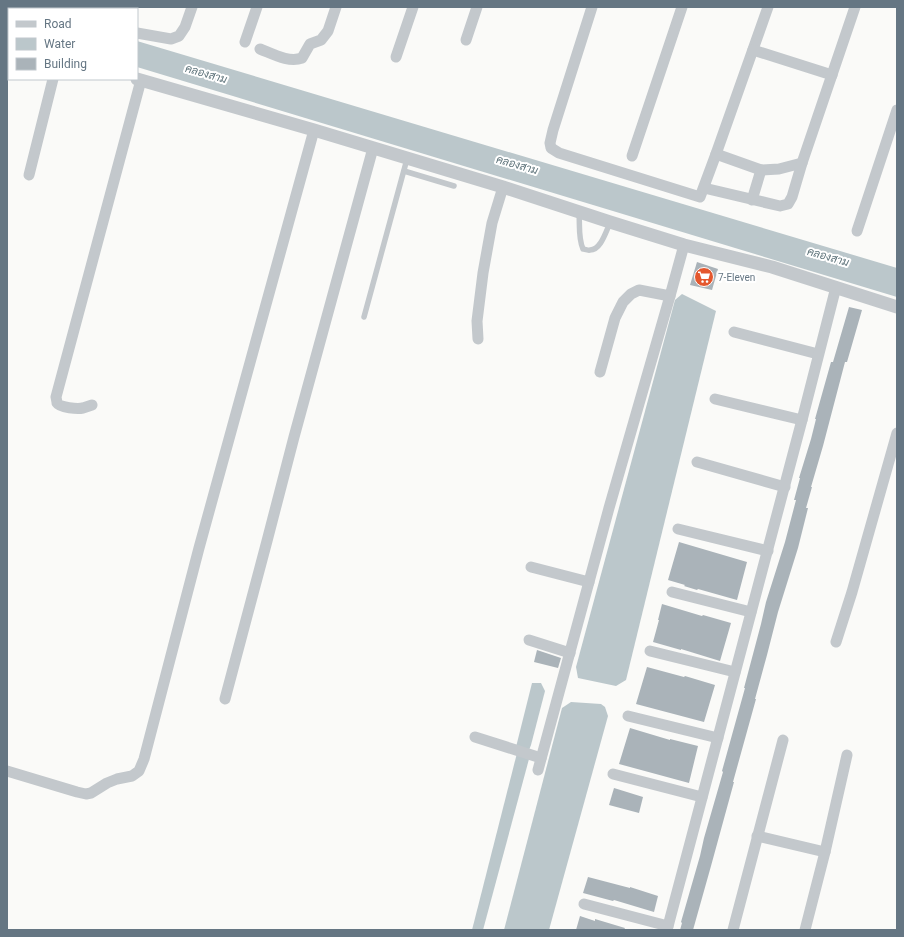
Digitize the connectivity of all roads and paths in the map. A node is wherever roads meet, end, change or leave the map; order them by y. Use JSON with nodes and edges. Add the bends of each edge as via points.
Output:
{"nodes":[{"id":1,"x":192,"y":7,"type":"edge"},
{"id":2,"x":257,"y":7,"type":"edge"},
{"id":3,"x":336,"y":7,"type":"edge"},
{"id":4,"x":413,"y":7,"type":"edge"},
{"id":5,"x":477,"y":7,"type":"edge"},
{"id":6,"x":592,"y":7,"type":"edge"},
{"id":7,"x":682,"y":7,"type":"edge"},
{"id":8,"x":768,"y":7,"type":"edge"},
{"id":9,"x":855,"y":7,"type":"edge"},
{"id":10,"x":138,"y":33,"type":"edge"},
{"id":11,"x":466,"y":40,"type":"dead end"},
{"id":12,"x":245,"y":42,"type":"dead end"},
{"id":13,"x":260,"y":49,"type":"dead end"},
{"id":14,"x":753,"y":50,"type":"junction"},
{"id":15,"x":396,"y":57,"type":"dead end"},
{"id":16,"x":832,"y":75,"type":"junction"},
{"id":17,"x":53,"y":80,"type":"edge"},
{"id":18,"x":139,"y":80,"type":"edge"},
{"id":19,"x":897,"y":110,"type":"edge"},
{"id":20,"x":314,"y":130,"type":"junction"},
{"id":21,"x":373,"y":148,"type":"junction"},
{"id":22,"x":716,"y":154,"type":"junction"},
{"id":23,"x":632,"y":156,"type":"dead end"},
{"id":24,"x":407,"y":158,"type":"junction"},
{"id":25,"x":802,"y":163,"type":"junction"},
{"id":26,"x":761,"y":170,"type":"junction"},
{"id":27,"x":404,"y":171,"type":"junction"},
{"id":28,"x":28,"y":175,"type":"dead end"},
{"id":29,"x":454,"y":186,"type":"dead end"},
{"id":30,"x":503,"y":187,"type":"junction"},
{"id":31,"x":704,"y":188,"type":"junction"},
{"id":32,"x":752,"y":200,"type":"junction"},
{"id":33,"x":579,"y":212,"type":"junction"},
{"id":34,"x":610,"y":222,"type":"junction"},
{"id":35,"x":857,"y":231,"type":"dead end"},
{"id":36,"x":684,"y":245,"type":"junction"},
{"id":37,"x":836,"y":287,"type":"junction"},
{"id":38,"x":670,"y":296,"type":"junction"},
{"id":39,"x":897,"y":307,"type":"edge"},
{"id":40,"x":364,"y":317,"type":"dead end"},
{"id":41,"x":734,"y":332,"type":"dead end"},
{"id":42,"x":478,"y":339,"type":"dead end"},
{"id":43,"x":818,"y":354,"type":"junction"},
{"id":44,"x":600,"y":372,"type":"dead end"},
{"id":45,"x":715,"y":398,"type":"dead end"},
{"id":46,"x":92,"y":405,"type":"dead end"},
{"id":47,"x":802,"y":420,"type":"junction"},
{"id":48,"x":897,"y":433,"type":"edge"},
{"id":49,"x":697,"y":462,"type":"dead end"},
{"id":50,"x":785,"y":487,"type":"junction"},
{"id":51,"x":678,"y":529,"type":"dead end"},
{"id":52,"x":768,"y":551,"type":"junction"},
{"id":53,"x":531,"y":567,"type":"dead end"},
{"id":54,"x":589,"y":582,"type":"junction"},
{"id":55,"x":672,"y":592,"type":"dead end"},
{"id":56,"x":751,"y":612,"type":"junction"},
{"id":57,"x":529,"y":640,"type":"dead end"},
{"id":58,"x":836,"y":642,"type":"dead end"},
{"id":59,"x":650,"y":651,"type":"dead end"},
{"id":60,"x":570,"y":653,"type":"junction"},
{"id":61,"x":735,"y":672,"type":"junction"},
{"id":62,"x":225,"y":699,"type":"dead end"},
{"id":63,"x":628,"y":716,"type":"dead end"},
{"id":64,"x":475,"y":737,"type":"dead end"},
{"id":65,"x":718,"y":738,"type":"junction"},
{"id":66,"x":783,"y":740,"type":"dead end"},
{"id":67,"x":847,"y":755,"type":"dead end"},
{"id":68,"x":541,"y":758,"type":"junction"},
{"id":69,"x":538,"y":770,"type":"dead end"},
{"id":70,"x":7,"y":771,"type":"edge"},
{"id":71,"x":613,"y":774,"type":"dead end"},
{"id":72,"x":702,"y":797,"type":"junction"},
{"id":73,"x":758,"y":836,"type":"junction"},
{"id":74,"x":825,"y":852,"type":"junction"},
{"id":75,"x":584,"y":904,"type":"dead end"},
{"id":76,"x":668,"y":928,"type":"edge"},
{"id":77,"x":732,"y":930,"type":"edge"},
{"id":78,"x":805,"y":930,"type":"edge"}],
"edges":[{"from":1,"to":10,"type":"street","via":[[185,27],[179,36],[171,40]]},
{"from":2,"to":12,"type":"street"},
{"from":3,"to":13,"type":"street","via":[[328,31],[321,40],[310,44],[302,58],[291,60]]},
{"from":4,"to":15,"type":"street"},
{"from":5,"to":11,"type":"street"},
{"from":6,"to":31,"type":"street","via":[[553,130],[551,148],[559,153],[700,197]]},
{"from":7,"to":23,"type":"street"},
{"from":8,"to":14,"type":"street"},
{"from":9,"to":16,"type":"street"},
{"from":14,"to":16,"type":"street"},
{"from":14,"to":22,"type":"street"},
{"from":16,"to":25,"type":"street"},
{"from":17,"to":28,"type":"street"},
{"from":18,"to":20,"type":"street"},
{"from":18,"to":46,"type":"street","via":[[56,397],[57,403],[62,406],[77,409]]},
{"from":19,"to":35,"type":"street"},
{"from":20,"to":21,"type":"street"},
{"from":20,"to":70,"type":"street","via":[[139,771],[86,794]]},
{"from":21,"to":24,"type":"street"},
{"from":21,"to":62,"type":"street"},
{"from":22,"to":26,"type":"street"},
{"from":22,"to":31,"type":"street"},
{"from":24,"to":27,"type":"lane"},
{"from":24,"to":30,"type":"street"},
{"from":25,"to":26,"type":"street","via":[[779,169]]},
{"from":25,"to":32,"type":"street","via":[[788,204],[780,206]]},
{"from":26,"to":32,"type":"street"},
{"from":27,"to":29,"type":"lane"},
{"from":27,"to":40,"type":"lane"},
{"from":30,"to":33,"type":"street"},
{"from":30,"to":42,"type":"street","via":[[492,223],[482,274],[477,321]]},
{"from":31,"to":32,"type":"street"},
{"from":33,"to":34,"type":"street"},
{"from":33,"to":34,"type":"lane","via":[[581,244],[584,249],[590,251],[601,243]]},
{"from":34,"to":36,"type":"street"},
{"from":36,"to":37,"type":"street","via":[[772,267]]},
{"from":36,"to":38,"type":"street"},
{"from":37,"to":39,"type":"street"},
{"from":37,"to":43,"type":"street"},
{"from":38,"to":44,"type":"street","via":[[639,290],[623,302],[615,318]]},
{"from":38,"to":54,"type":"street"},
{"from":41,"to":43,"type":"street"},
{"from":43,"to":47,"type":"street"},
{"from":45,"to":47,"type":"street"},
{"from":47,"to":50,"type":"street"},
{"from":48,"to":58,"type":"street"},
{"from":49,"to":50,"type":"street"},
{"from":50,"to":52,"type":"street"},
{"from":51,"to":52,"type":"street"},
{"from":52,"to":56,"type":"street"},
{"from":53,"to":54,"type":"street"},
{"from":54,"to":60,"type":"street"},
{"from":55,"to":56,"type":"street"},
{"from":56,"to":61,"type":"street"},
{"from":57,"to":60,"type":"street"},
{"from":59,"to":61,"type":"street"},
{"from":60,"to":68,"type":"street"},
{"from":61,"to":65,"type":"street"},
{"from":63,"to":65,"type":"street"},
{"from":64,"to":68,"type":"street"},
{"from":65,"to":72,"type":"street"},
{"from":66,"to":73,"type":"street"},
{"from":67,"to":74,"type":"street"},
{"from":68,"to":69,"type":"street"},
{"from":71,"to":72,"type":"street"},
{"from":72,"to":76,"type":"street"},
{"from":73,"to":74,"type":"street"},
{"from":73,"to":77,"type":"street"},
{"from":74,"to":78,"type":"street"},
{"from":75,"to":76,"type":"street"}]}
